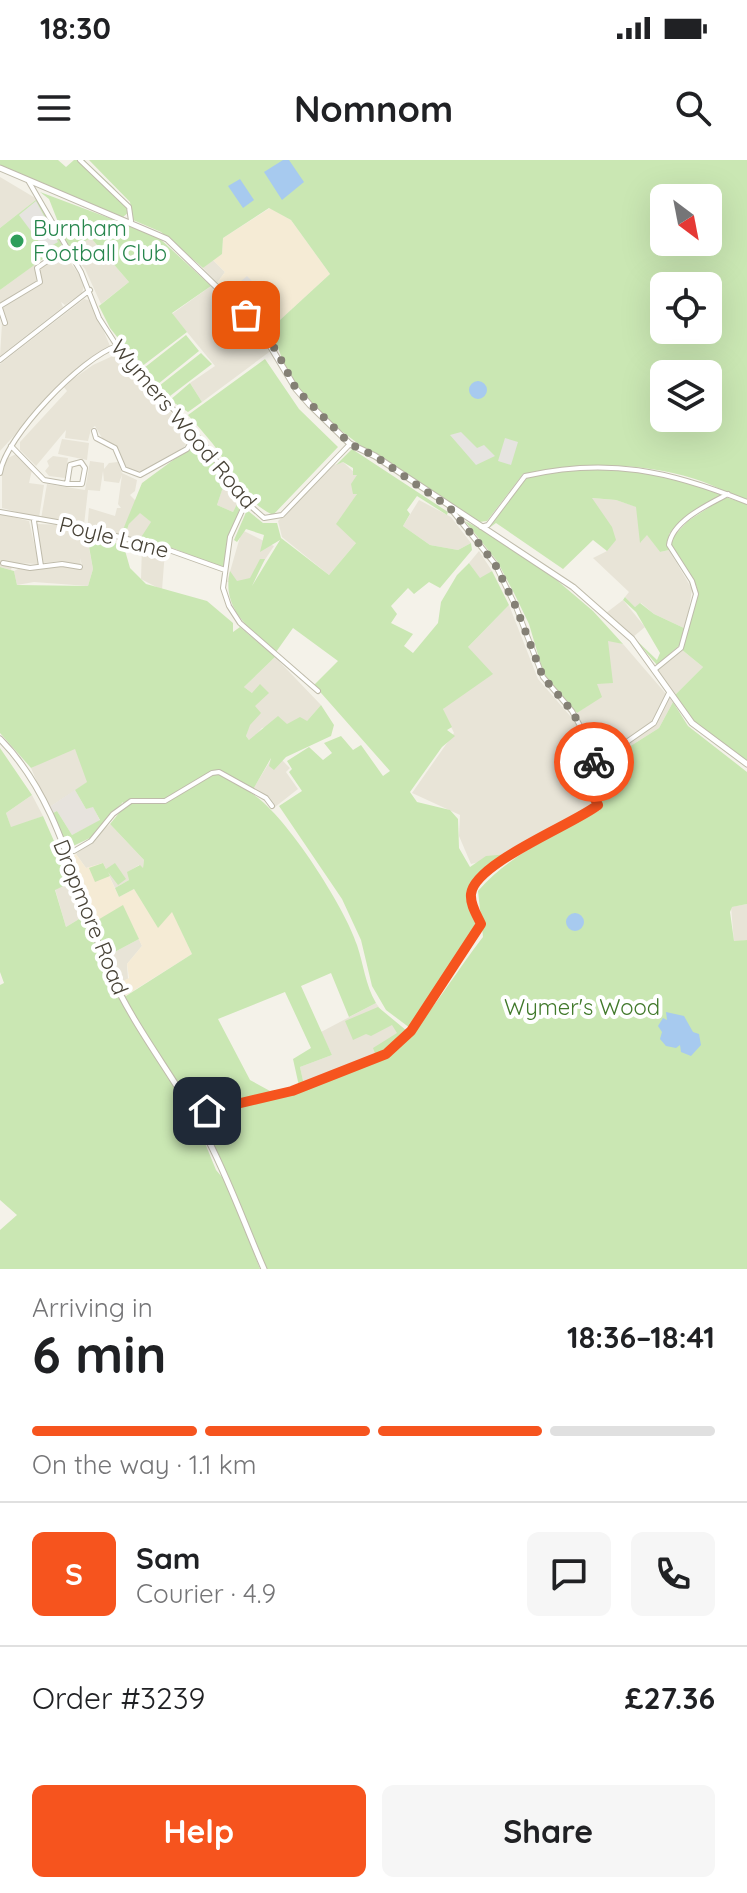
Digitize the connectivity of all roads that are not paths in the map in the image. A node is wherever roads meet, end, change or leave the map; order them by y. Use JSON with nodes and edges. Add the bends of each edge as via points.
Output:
{"nodes":[{"id":1,"x":80,"y":160,"type":"edge"},
{"id":2,"x":0,"y":168,"type":"edge"},
{"id":3,"x":29,"y":182,"type":"junction"},
{"id":4,"x":131,"y":221,"type":"junction"},
{"id":5,"x":66,"y":248,"type":"junction"},
{"id":6,"x":90,"y":290,"type":"junction"},
{"id":7,"x":0,"y":307,"type":"edge"},
{"id":8,"x":5,"y":323,"type":"dead end"},
{"id":9,"x":112,"y":340,"type":"junction"},
{"id":10,"x":117,"y":346,"type":"junction"},
{"id":11,"x":110,"y":349,"type":"junction"},
{"id":12,"x":0,"y":360,"type":"edge"},
{"id":13,"x":94,"y":431,"type":"dead end"},
{"id":14,"x":196,"y":434,"type":"junction"},
{"id":15,"x":350,"y":444,"type":"junction"},
{"id":16,"x":11,"y":446,"type":"junction"},
{"id":17,"x":2,"y":458,"type":"edge"},
{"id":18,"x":0,"y":473,"type":"edge"},
{"id":19,"x":67,"y":484,"type":"junction"},
{"id":20,"x":728,"y":494,"type":"junction"},
{"id":21,"x":246,"y":502,"type":"junction"},
{"id":22,"x":747,"y":502,"type":"edge"},
{"id":23,"x":449,"y":507,"type":"junction"},
{"id":24,"x":0,"y":512,"type":"edge"},
{"id":25,"x":34,"y":520,"type":"junction"},
{"id":26,"x":481,"y":527,"type":"junction"},
{"id":27,"x":3,"y":563,"type":"dead end"},
{"id":28,"x":41,"y":566,"type":"junction"},
{"id":29,"x":80,"y":567,"type":"dead end"},
{"id":30,"x":225,"y":570,"type":"junction"},
{"id":31,"x":654,"y":670,"type":"junction"},
{"id":32,"x":318,"y":691,"type":"dead end"},
{"id":33,"x":669,"y":693,"type":"junction"},
{"id":34,"x":0,"y":739,"type":"edge"},
{"id":35,"x":595,"y":764,"type":"junction"},
{"id":36,"x":747,"y":764,"type":"edge"},
{"id":37,"x":272,"y":806,"type":"dead end"},
{"id":38,"x":64,"y":850,"type":"junction"},
{"id":39,"x":74,"y":851,"type":"junction"},
{"id":40,"x":67,"y":857,"type":"junction"},
{"id":41,"x":189,"y":1107,"type":"junction"},
{"id":42,"x":207,"y":1111,"type":"junction"},
{"id":43,"x":204,"y":1130,"type":"junction"},
{"id":44,"x":264,"y":1269,"type":"edge"}],
"edges":[{"from":1,"to":4,"type":"street","via":[[129,207]]},
{"from":2,"to":3,"type":"street"},
{"from":3,"to":4,"type":"street"},
{"from":3,"to":5,"type":"street","name":"Wymers Wood Road"},
{"from":4,"to":15,"type":"street","via":[[186,254],[246,315],[276,350],[296,389]]},
{"from":5,"to":6,"type":"street","name":"Wymers Wood Road"},
{"from":5,"to":7,"type":"street","via":[[37,268],[40,282]]},
{"from":6,"to":9,"type":"street","name":"Wymers Wood Road"},
{"from":6,"to":12,"type":"street"},
{"from":7,"to":8,"type":"street"},
{"from":9,"to":10,"type":"street","name":"Wymers Wood Road"},
{"from":9,"to":11,"type":"street"},
{"from":10,"to":11,"type":"street"},
{"from":10,"to":14,"type":"street","name":"Wymers Wood Road"},
{"from":11,"to":16,"type":"street","via":[[66,382]]},
{"from":13,"to":14,"type":"street","via":[[96,438],[115,448],[124,469],[140,475],[180,454]]},
{"from":14,"to":21,"type":"street","name":"Wymers Wood Road"},
{"from":15,"to":21,"type":"street","name":"Wymers Wood Road","via":[[282,515],[264,518]]},
{"from":15,"to":23,"type":"street"},
{"from":16,"to":17,"type":"street"},
{"from":16,"to":19,"type":"street","via":[[44,480]]},
{"from":17,"to":18,"type":"street"},
{"from":19,"to":19,"type":"street","via":[[78,486],[85,480],[81,462],[70,465]]},
{"from":20,"to":22,"type":"street"},
{"from":20,"to":26,"type":"street","via":[[617,465],[543,472],[519,480],[488,525]]},
{"from":20,"to":31,"type":"street","via":[[681,524],[670,538],[696,594],[681,648]]},
{"from":21,"to":30,"type":"street","via":[[230,537]]},
{"from":23,"to":26,"type":"street"},
{"from":23,"to":35,"type":"street","via":[[495,564],[543,677],[572,711]]},
{"from":24,"to":25,"type":"street","name":"Poyle Lane"},
{"from":25,"to":28,"type":"street"},
{"from":25,"to":30,"type":"street","name":"Poyle Lane","via":[[86,528]]},
{"from":26,"to":31,"type":"street","via":[[573,587],[632,639]]},
{"from":27,"to":28,"type":"street"},
{"from":28,"to":29,"type":"street"},
{"from":30,"to":32,"type":"street","via":[[223,588],[240,623]]},
{"from":31,"to":33,"type":"street"},
{"from":33,"to":35,"type":"street","via":[[654,723]]},
{"from":33,"to":36,"type":"street","via":[[701,733]]},
{"from":34,"to":38,"type":"street","name":"Dropmore Road","via":[[24,765]]},
{"from":35,"to":42,"type":"street","via":[[598,805],[506,858],[475,885],[473,908],[481,924],[471,943],[411,1031],[386,1054],[292,1091]]},
{"from":37,"to":39,"type":"street","via":[[219,772],[212,773],[165,801],[131,801]]},
{"from":38,"to":39,"type":"street"},
{"from":38,"to":40,"type":"street","name":"Dropmore Road"},
{"from":39,"to":40,"type":"street"},
{"from":40,"to":41,"type":"street","name":"Dropmore Road","via":[[117,988]]},
{"from":41,"to":42,"type":"street"},
{"from":41,"to":43,"type":"street","name":"Dropmore Road"},
{"from":42,"to":43,"type":"street"},
{"from":43,"to":44,"type":"street","name":"Dropmore Road"}]}
